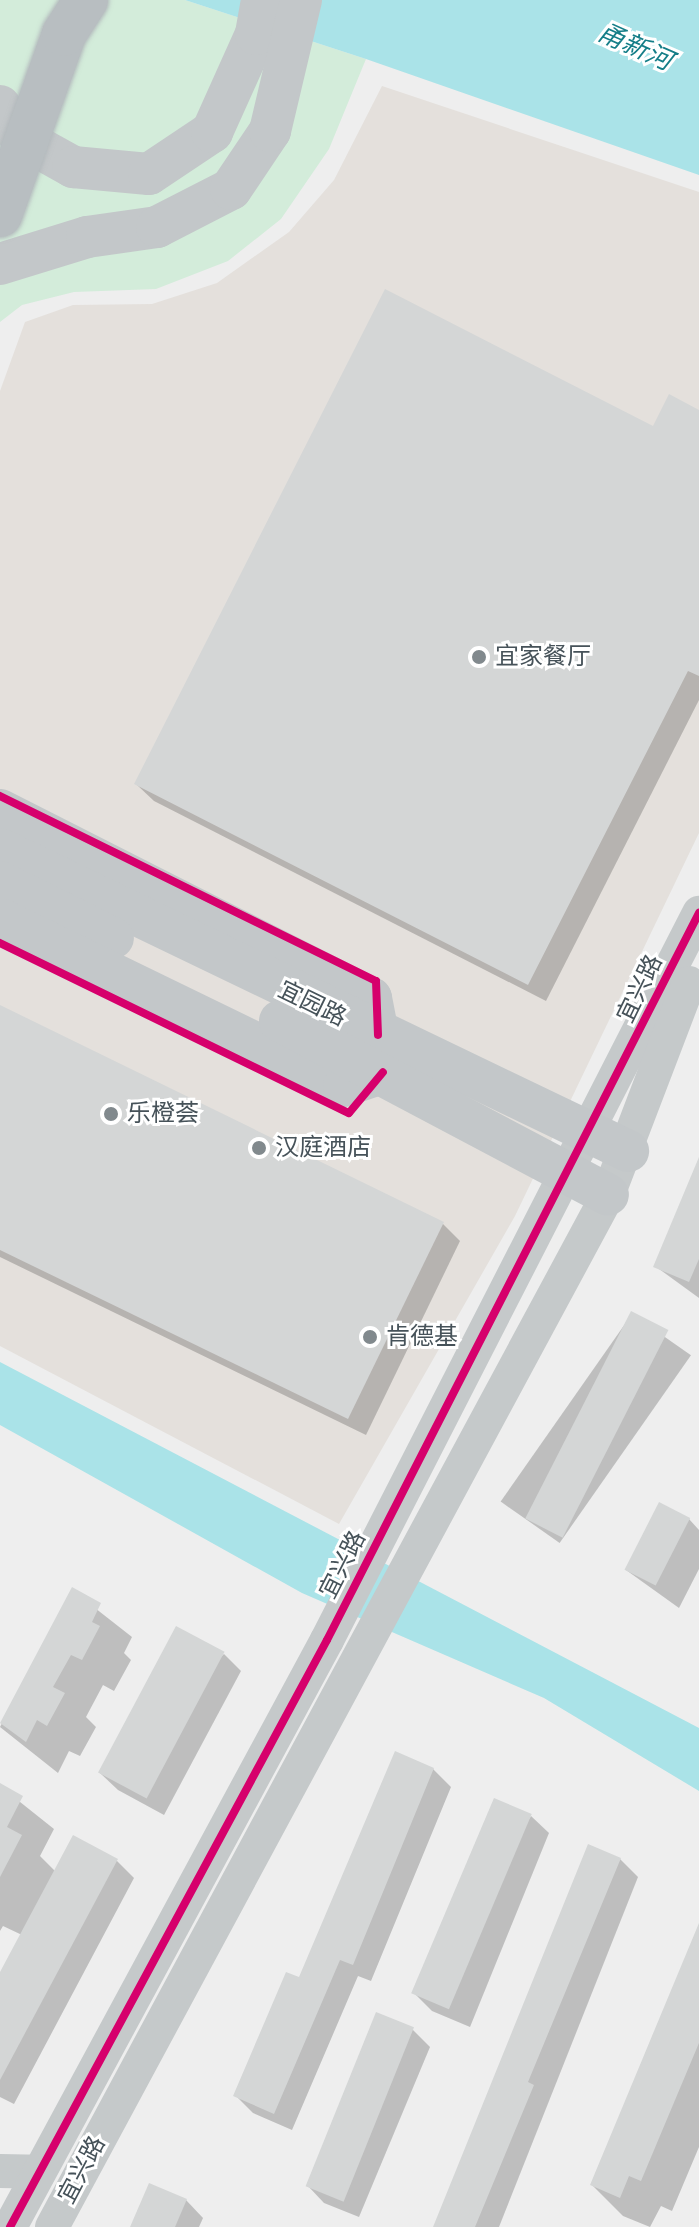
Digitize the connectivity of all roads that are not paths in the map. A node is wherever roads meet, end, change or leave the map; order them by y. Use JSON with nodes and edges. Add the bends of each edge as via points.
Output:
{"nodes":[{"id":1,"x":86,"y":0,"type":"edge"},
{"id":2,"x":262,"y":0,"type":"edge"},
{"id":3,"x":301,"y":0,"type":"edge"},
{"id":4,"x":0,"y":106,"type":"edge"},
{"id":5,"x":0,"y":215,"type":"edge"},
{"id":6,"x":0,"y":264,"type":"edge"},
{"id":7,"x":0,"y":810,"type":"edge"},
{"id":8,"x":0,"y":849,"type":"edge"},
{"id":9,"x":0,"y":882,"type":"edge"},
{"id":10,"x":699,"y":913,"type":"edge"},
{"id":11,"x":0,"y":919,"type":"edge"},
{"id":12,"x":699,"y":960,"type":"edge"},
{"id":13,"x":380,"y":1054,"type":"junction"},
{"id":14,"x":590,"y":1133,"type":"junction"},
{"id":15,"x":628,"y":1151,"type":"junction"},
{"id":16,"x":570,"y":1174,"type":"junction"},
{"id":17,"x":608,"y":1195,"type":"junction"},
{"id":18,"x":342,"y":1647,"type":"junction"},
{"id":19,"x":0,"y":2171,"type":"edge"},
{"id":20,"x":39,"y":2172,"type":"junction"},
{"id":21,"x":10,"y":2227,"type":"edge"},
{"id":22,"x":52,"y":2227,"type":"edge"}],
"edges":[{"from":1,"to":5,"type":"highway","bridge":true,"via":[[64,34]]},
{"from":2,"to":4,"type":"main road","via":[[256,34],[212,132],[149,174],[73,167],[21,138]]},
{"from":3,"to":6,"type":"main road","via":[[270,131],[231,189],[157,227],[87,237]]},
{"from":7,"to":13,"type":"main road","via":[[371,998]]},
{"from":8,"to":13,"type":"main road","name":"宜园路"},
{"from":9,"to":13,"type":"main road","name":"宜园路"},
{"from":10,"to":14,"type":"street","name":"宜兴路"},
{"from":11,"to":13,"type":"main road","via":[[344,1086]]},
{"from":12,"to":15,"type":"street","name":"宜兴路","via":[[649,1077]]},
{"from":13,"to":14,"type":"main road","name":"宜园路"},
{"from":13,"to":16,"type":"main road","name":"宜园路"},
{"from":14,"to":15,"type":"main road","name":"宜园路"},
{"from":14,"to":16,"type":"street","name":"宜兴路"},
{"from":15,"to":17,"type":"street","name":"宜兴路"},
{"from":16,"to":17,"type":"main road","name":"宜园路"},
{"from":16,"to":18,"type":"street","name":"宜兴路","via":[[376,1546]]},
{"from":17,"to":18,"type":"street","name":"宜兴路","via":[[421,1542]]},
{"from":18,"to":20,"type":"street","name":"宜兴路"},
{"from":18,"to":22,"type":"street","name":"宜兴路"},
{"from":19,"to":20,"type":"street"},
{"from":20,"to":21,"type":"street","name":"宜兴路"}]}
